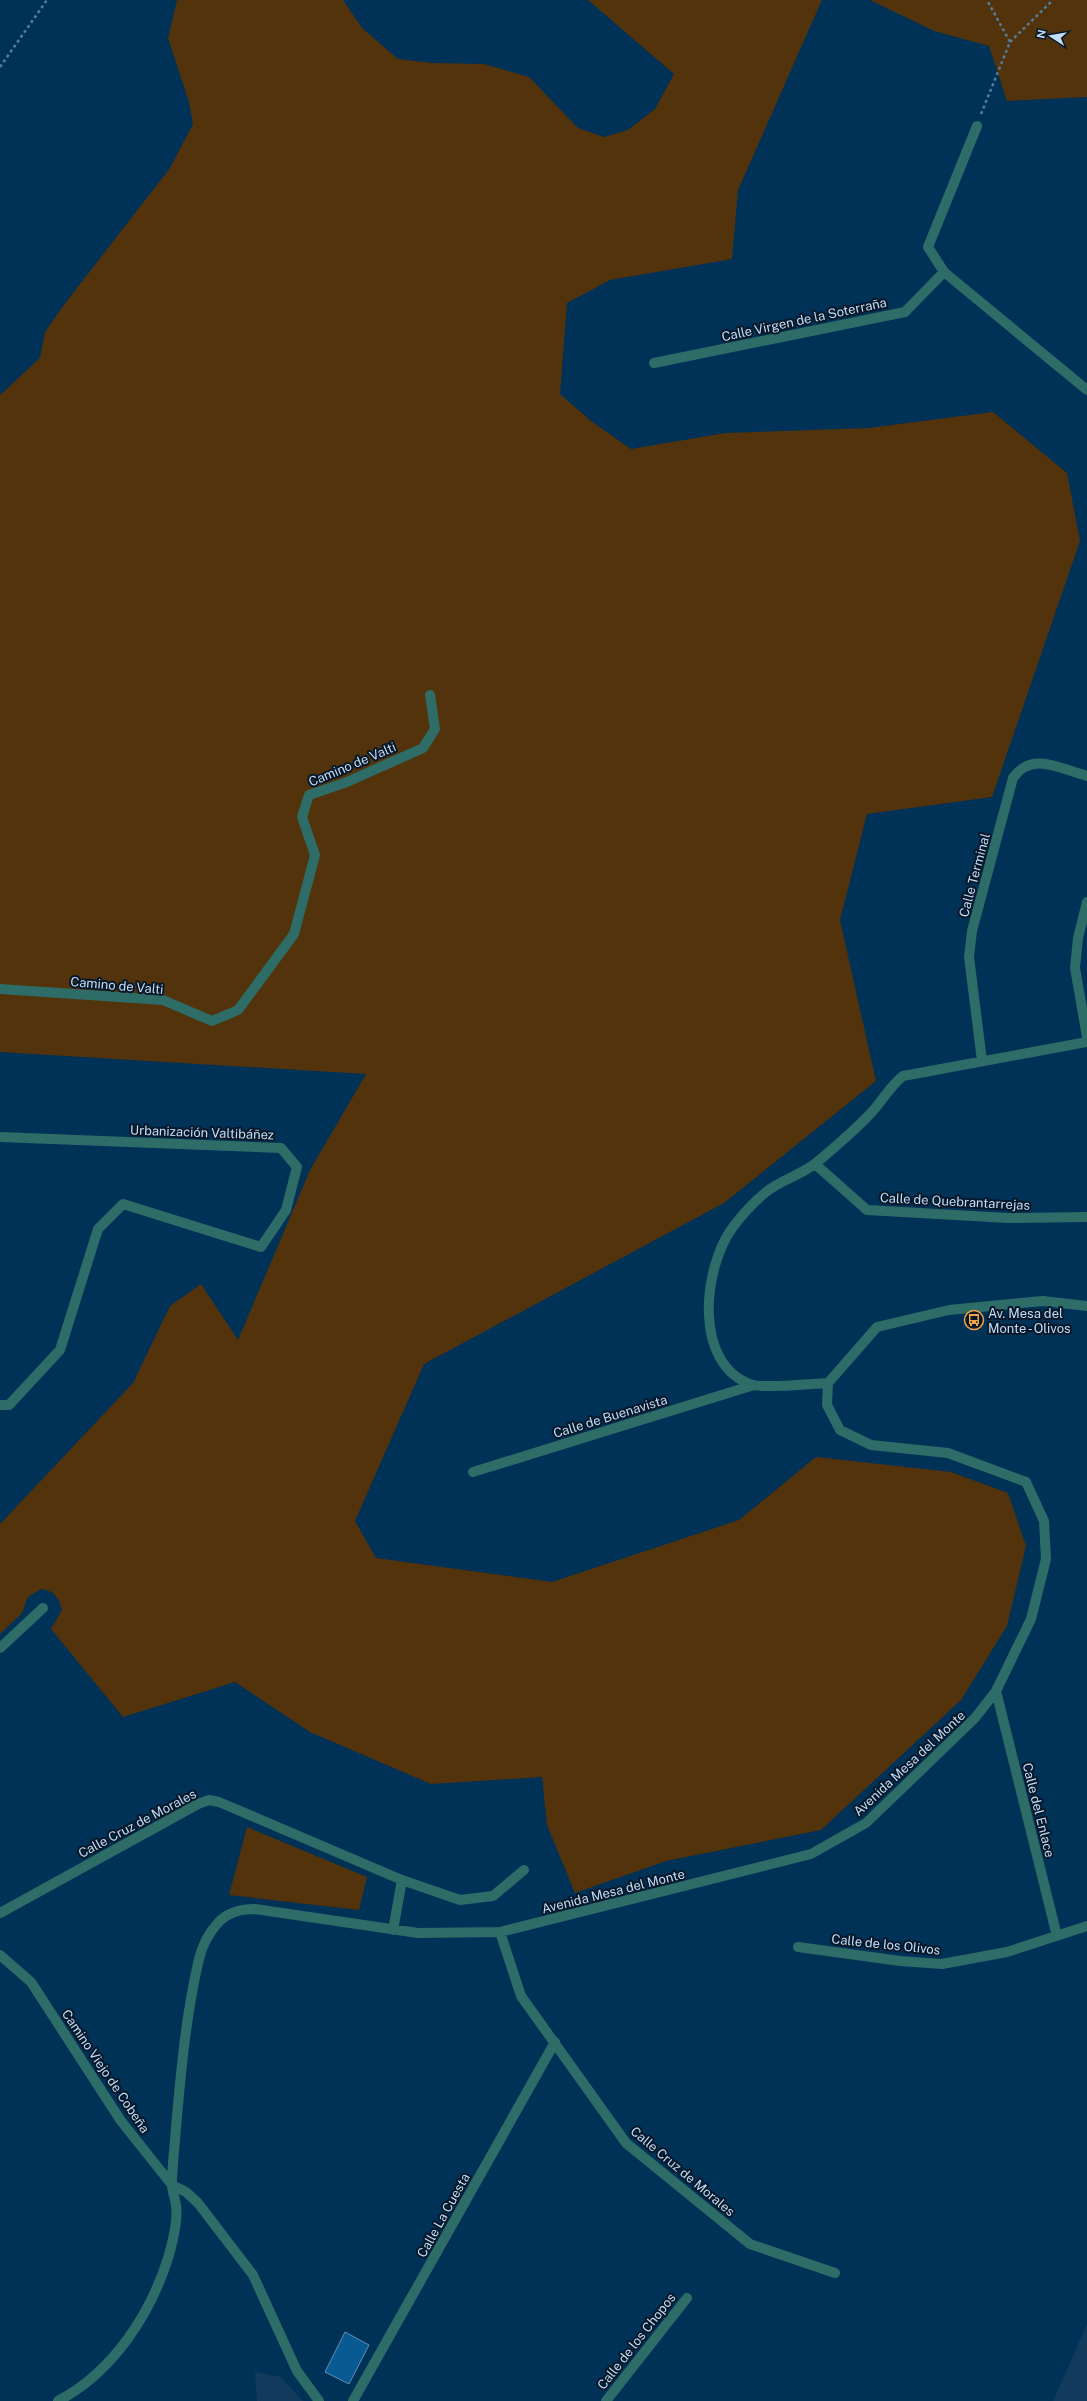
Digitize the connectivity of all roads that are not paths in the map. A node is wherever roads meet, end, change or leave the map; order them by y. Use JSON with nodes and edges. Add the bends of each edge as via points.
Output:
{"nodes":[{"id":1,"x":977,"y":126,"type":"road end"},
{"id":2,"x":944,"y":272,"type":"junction"},
{"id":3,"x":654,"y":363,"type":"dead end"},
{"id":4,"x":1087,"y":390,"type":"edge"},
{"id":5,"x":430,"y":695,"type":"dead end"},
{"id":6,"x":1087,"y":776,"type":"edge"},
{"id":7,"x":1087,"y":902,"type":"edge"},
{"id":8,"x":0,"y":989,"type":"edge"},
{"id":9,"x":1087,"y":1037,"type":"edge"},
{"id":10,"x":1087,"y":1042,"type":"edge"},
{"id":11,"x":982,"y":1061,"type":"junction"},
{"id":12,"x":0,"y":1137,"type":"edge"},
{"id":13,"x":815,"y":1164,"type":"junction"},
{"id":14,"x":1087,"y":1217,"type":"edge"},
{"id":15,"x":1087,"y":1306,"type":"edge"},
{"id":16,"x":828,"y":1383,"type":"junction"},
{"id":17,"x":754,"y":1385,"type":"junction"},
{"id":18,"x":0,"y":1405,"type":"edge"},
{"id":19,"x":473,"y":1472,"type":"dead end"},
{"id":20,"x":43,"y":1608,"type":"dead end"},
{"id":21,"x":0,"y":1648,"type":"edge"},
{"id":22,"x":996,"y":1691,"type":"junction"},
{"id":23,"x":524,"y":1870,"type":"dead end"},
{"id":24,"x":402,"y":1880,"type":"junction"},
{"id":25,"x":0,"y":1913,"type":"edge"},
{"id":26,"x":1087,"y":1926,"type":"edge"},
{"id":27,"x":393,"y":1930,"type":"junction"},
{"id":28,"x":500,"y":1932,"type":"junction"},
{"id":29,"x":1057,"y":1936,"type":"junction"},
{"id":30,"x":798,"y":1947,"type":"dead end"},
{"id":31,"x":0,"y":1955,"type":"edge"},
{"id":32,"x":555,"y":2042,"type":"junction"},
{"id":33,"x":172,"y":2184,"type":"junction"},
{"id":34,"x":835,"y":2273,"type":"dead end"},
{"id":35,"x":687,"y":2298,"type":"dead end"},
{"id":36,"x":58,"y":2401,"type":"edge"},
{"id":37,"x":319,"y":2401,"type":"edge"},
{"id":38,"x":353,"y":2401,"type":"edge"},
{"id":39,"x":606,"y":2401,"type":"edge"}],
"edges":[{"from":1,"to":2,"type":"street","via":[[928,247]]},
{"from":2,"to":3,"type":"street","name":"Calle Virgen de la Soterraña","via":[[905,312]]},
{"from":2,"to":4,"type":"street"},
{"from":5,"to":8,"type":"street","name":"Camino de Valti","via":[[435,729],[423,748],[347,782],[309,795],[302,817],[315,855],[294,934],[238,1010],[212,1021],[162,1000]]},
{"from":6,"to":11,"type":"street","name":"Calle Terminal","via":[[1037,762],[1020,769],[1013,778],[972,931],[969,957]]},
{"from":7,"to":9,"type":"street","via":[[1078,938],[1075,968]]},
{"from":10,"to":11,"type":"street"},
{"from":11,"to":13,"type":"street","via":[[903,1076],[893,1084],[870,1114]]},
{"from":12,"to":18,"type":"street","name":"Urbanización Valtibáñez","via":[[281,1148],[297,1167],[286,1210],[262,1247],[123,1204],[98,1228],[60,1350],[9,1405]]},
{"from":13,"to":14,"type":"street","name":"Calle de Quebrantarrejas","via":[[867,1210],[1008,1218]]},
{"from":13,"to":17,"type":"street","via":[[766,1192],[733,1227],[718,1253],[710,1288],[708,1320],[720,1359],[738,1377]]},
{"from":15,"to":16,"type":"street","via":[[1042,1301],[949,1310],[877,1327]]},
{"from":16,"to":17,"type":"street"},
{"from":16,"to":22,"type":"street","name":"Avenida Mesa del Monte","via":[[827,1405],[840,1430],[871,1445],[948,1453],[1026,1482],[1044,1521],[1046,1559],[1031,1619]]},
{"from":17,"to":19,"type":"street","name":"Calle de Buenavista"},
{"from":20,"to":21,"type":"street"},
{"from":22,"to":28,"type":"street","name":"Avenida Mesa del Monte","via":[[975,1718],[866,1823],[811,1854]]},
{"from":22,"to":29,"type":"street","name":"Calle del Enlace"},
{"from":23,"to":24,"type":"street","name":"Calle Cruz de Morales","via":[[493,1896],[460,1900]]},
{"from":24,"to":25,"type":"street","name":"Calle Cruz de Morales","via":[[209,1800]]},
{"from":24,"to":27,"type":"street"},
{"from":26,"to":29,"type":"street","name":"Calle de los Olivos"},
{"from":27,"to":28,"type":"street","name":"Avenida Mesa del Monte","via":[[418,1933]]},
{"from":27,"to":33,"type":"street","name":"Avenida Mesa del Monte","via":[[255,1908],[241,1909],[228,1914],[217,1924],[200,1958],[197,1973],[181,2067]]},
{"from":28,"to":32,"type":"street","name":"Calle Cruz de Morales","via":[[521,1996]]},
{"from":29,"to":30,"type":"street","name":"Calle de los Olivos","via":[[1007,1952],[942,1964]]},
{"from":31,"to":33,"type":"street","name":"Camino Viejo de Cobeña","via":[[31,1982],[121,2121]]},
{"from":32,"to":34,"type":"street","name":"Calle Cruz de Morales","via":[[626,2143],[750,2244]]},
{"from":32,"to":38,"type":"street","name":"Calle La Cuesta"},
{"from":33,"to":36,"type":"street","via":[[176,2220],[169,2255],[138,2323],[110,2362],[83,2385]]},
{"from":33,"to":37,"type":"street","name":"Camino Viejo de Cobeña","via":[[198,2203],[253,2275],[297,2371]]},
{"from":35,"to":39,"type":"street","name":"Calle de los Chopos"}]}
